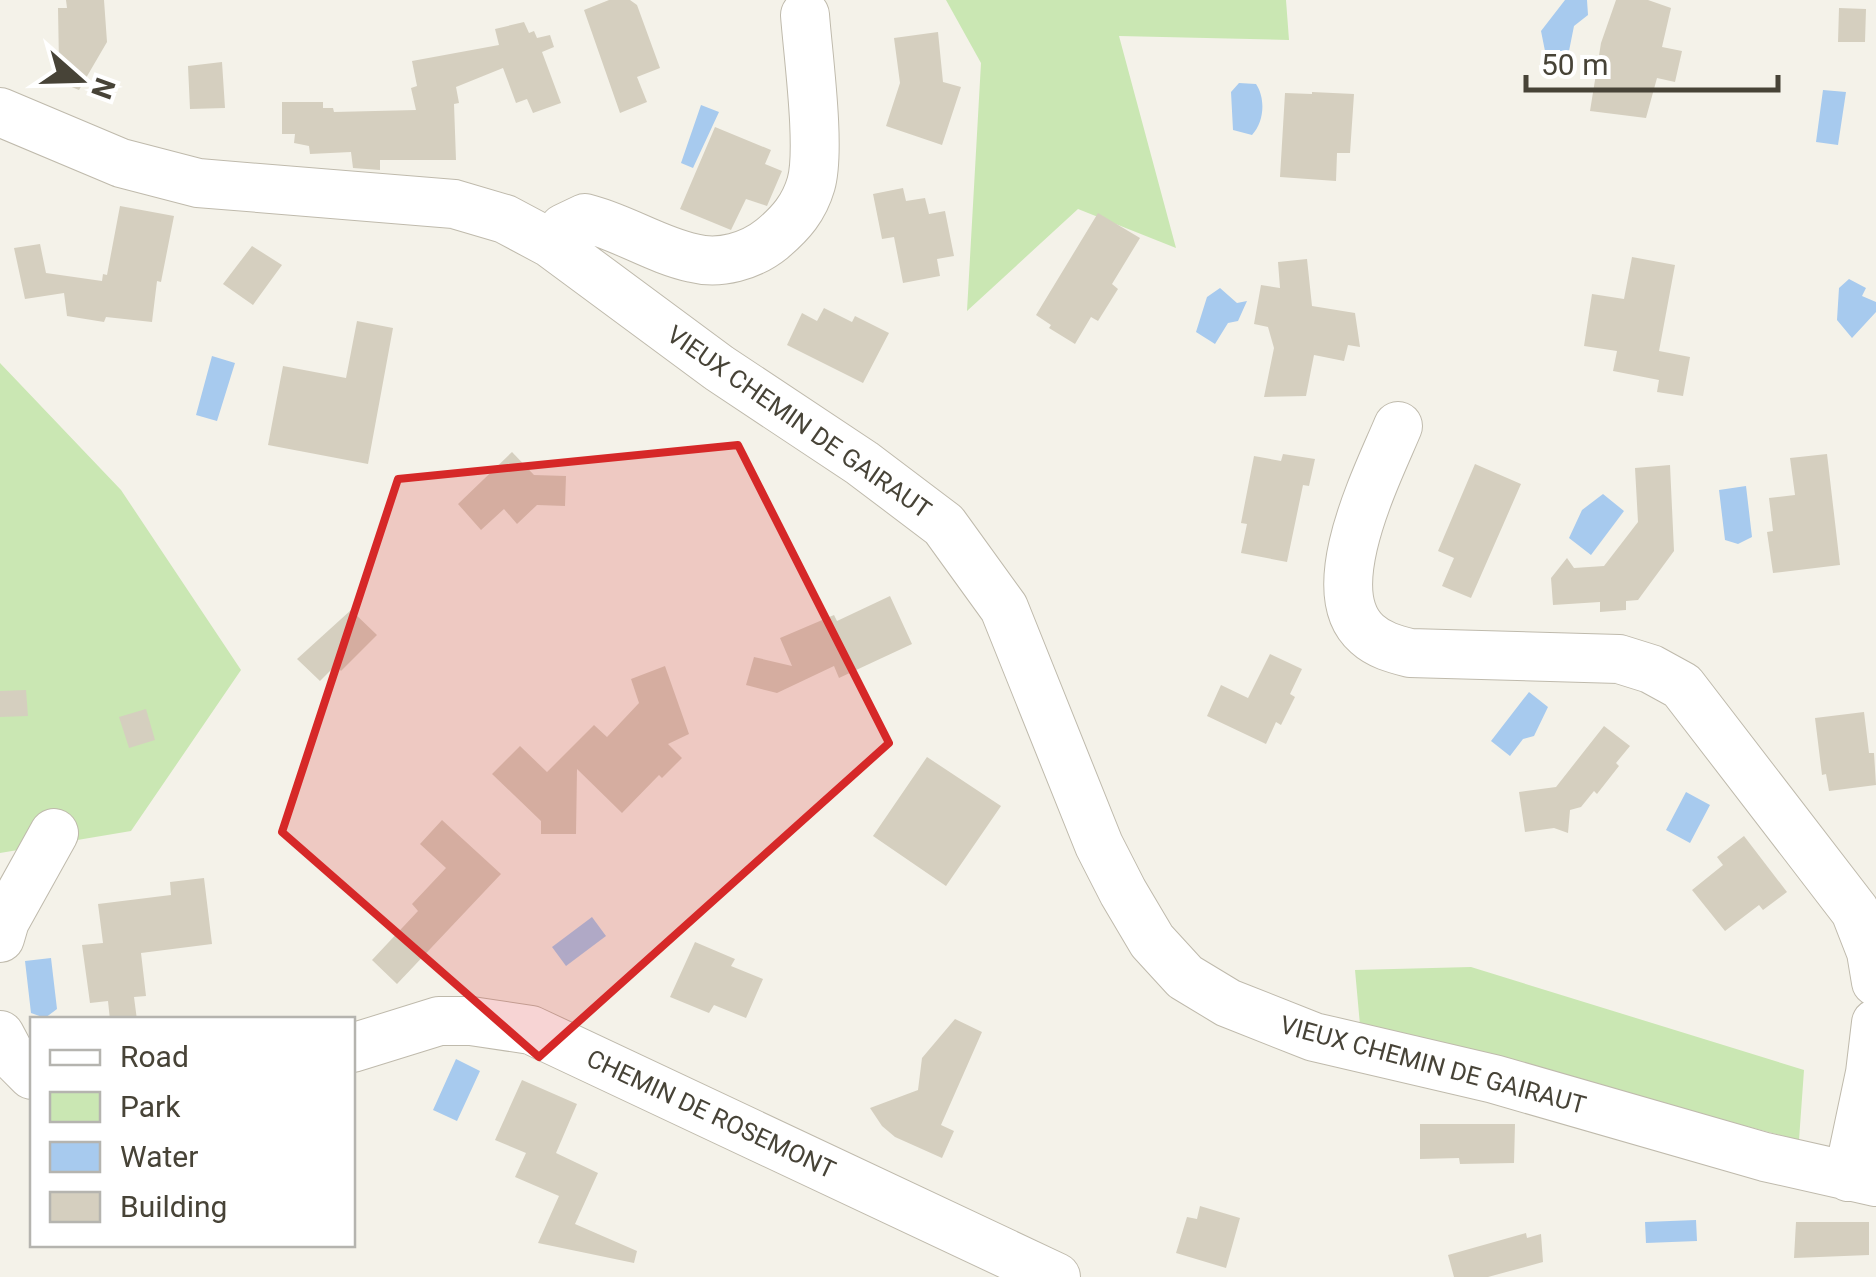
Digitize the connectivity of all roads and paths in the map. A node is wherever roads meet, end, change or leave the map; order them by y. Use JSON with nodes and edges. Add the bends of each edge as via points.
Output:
{"nodes":[{"id":1,"x":805,"y":15,"type":"dead end"},
{"id":2,"x":0,"y":112,"type":"edge"},
{"id":3,"x":550,"y":243,"type":"junction"},
{"id":4,"x":1398,"y":426,"type":"dead end"},
{"id":5,"x":54,"y":832,"type":"dead end"},
{"id":6,"x":0,"y":938,"type":"edge"},
{"id":7,"x":1876,"y":982,"type":"edge"},
{"id":8,"x":1876,"y":1023,"type":"edge"},
{"id":9,"x":0,"y":1035,"type":"edge"},
{"id":10,"x":355,"y":1047,"type":"edge"},
{"id":11,"x":30,"y":1073,"type":"edge"},
{"id":12,"x":1862,"y":1179,"type":"edge"},
{"id":13,"x":1056,"y":1277,"type":"edge"}],
"edges":[{"from":1,"to":3,"type":"street","via":[[814,156],[812,180],[792,222],[757,251],[733,258],[692,258],[585,218]]},
{"from":2,"to":3,"type":"street","name":"VIEUX CHEMIN DE GAIRAUT","via":[[120,163],[198,183],[454,204]]},
{"from":3,"to":12,"type":"street","name":"VIEUX CHEMIN DE GAIRAUT","via":[[944,525],[1004,608],[1123,892],[1152,941],[1185,976],[1228,1004],[1314,1037]]},
{"from":4,"to":7,"type":"street","via":[[1353,544],[1348,594],[1364,633],[1410,653],[1618,659],[1682,686],[1855,912]]},
{"from":5,"to":6,"type":"street"},
{"from":8,"to":12,"type":"street"},
{"from":9,"to":11,"type":"street"},
{"from":10,"to":13,"type":"street","name":"CHEMIN DE ROSEMONT","via":[[439,1021],[531,1030]]}]}
